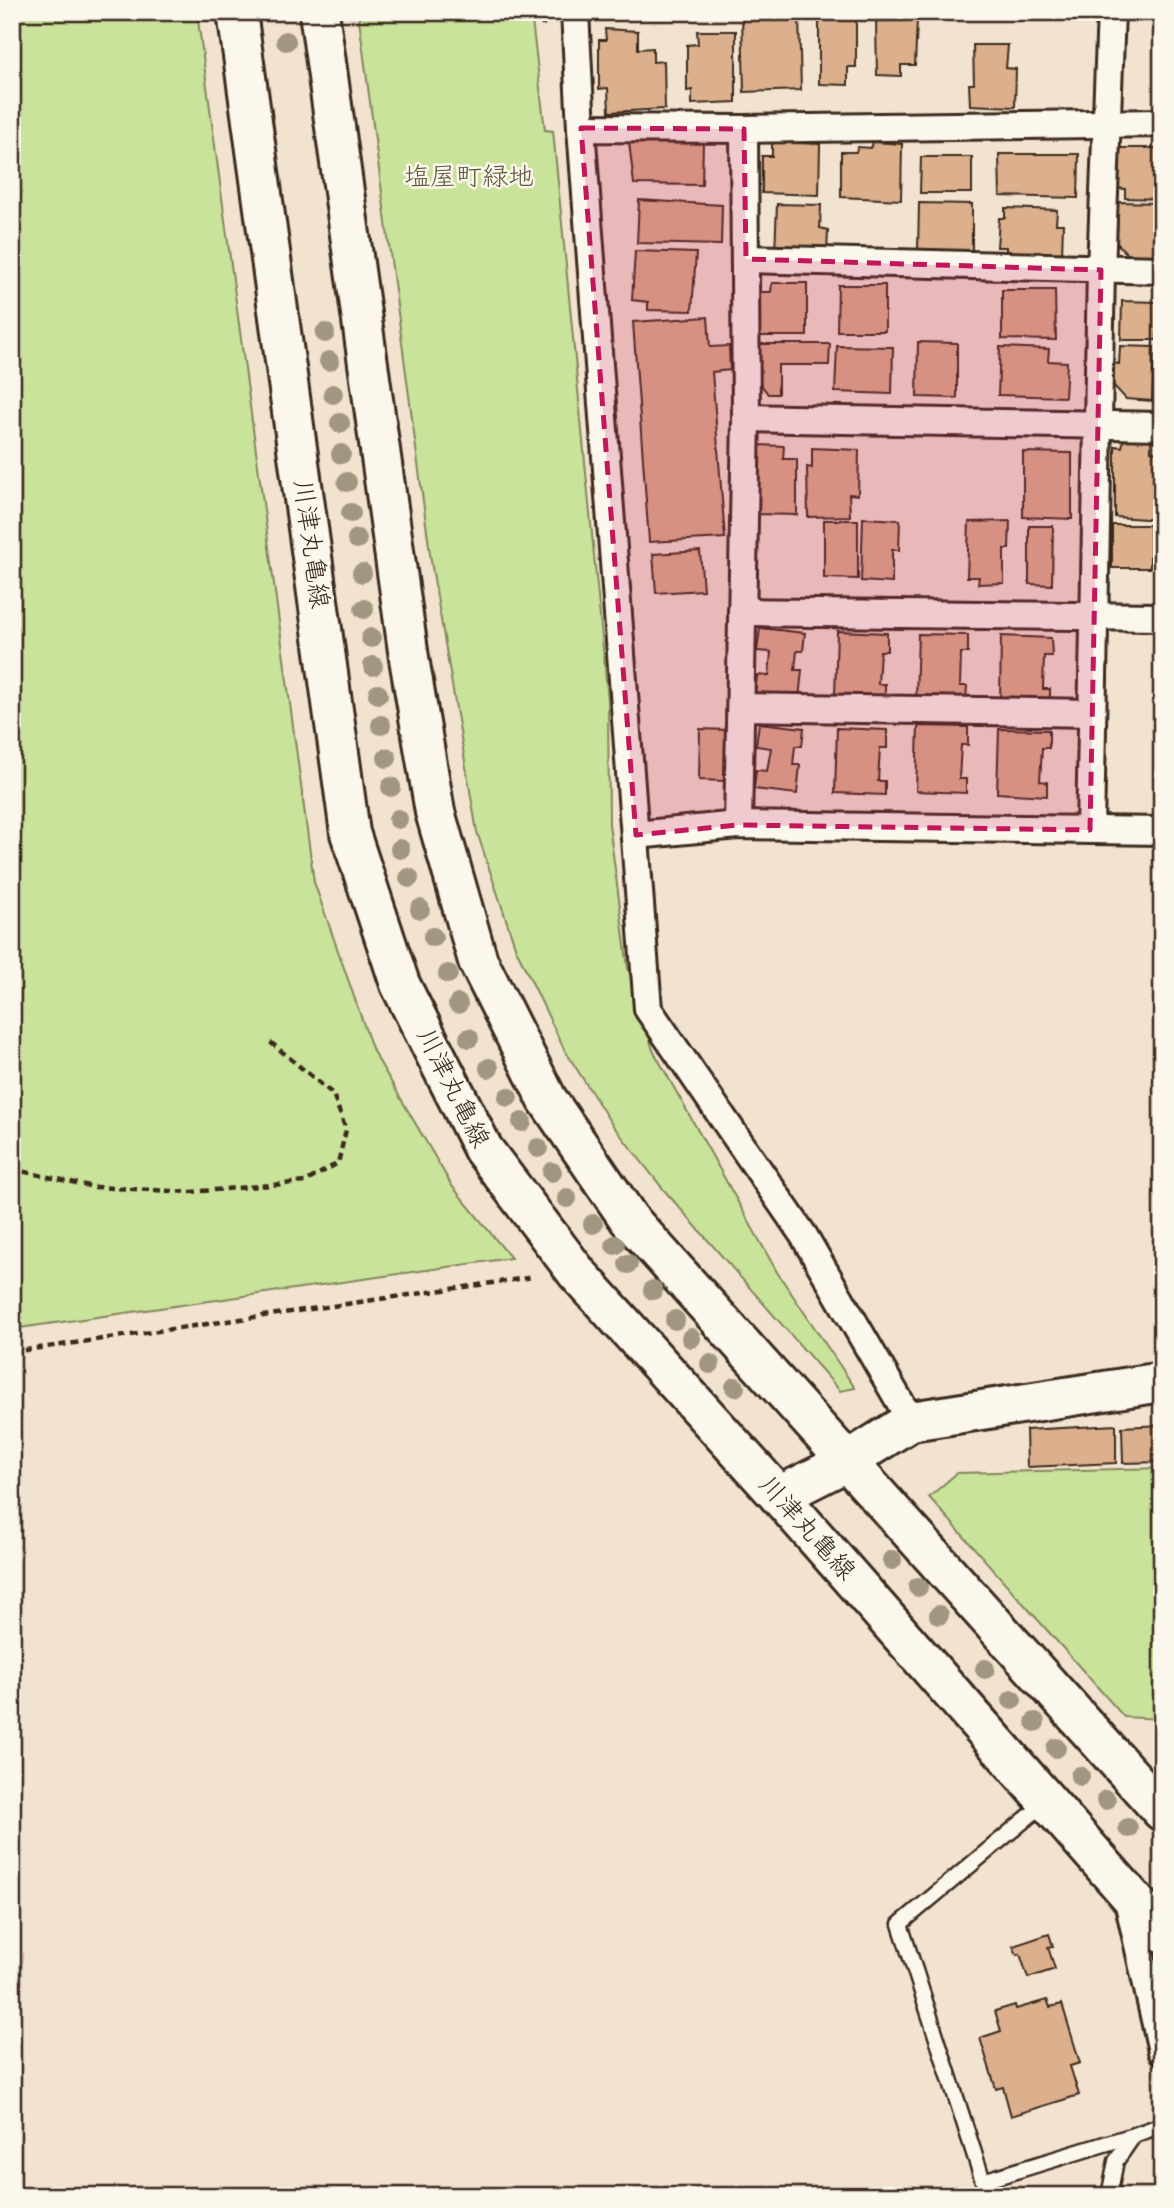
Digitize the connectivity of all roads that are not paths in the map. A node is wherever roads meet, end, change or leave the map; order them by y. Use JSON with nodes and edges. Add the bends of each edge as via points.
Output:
{"nodes":[{"id":1,"x":237,"y":12,"type":"edge"},
{"id":2,"x":319,"y":12,"type":"edge"},
{"id":3,"x":575,"y":12,"type":"edge"},
{"id":4,"x":1111,"y":12,"type":"edge"},
{"id":5,"x":1105,"y":123,"type":"junction"},
{"id":6,"x":1162,"y":123,"type":"edge"},
{"id":7,"x":582,"y":128,"type":"junction"},
{"id":8,"x":744,"y":129,"type":"junction"},
{"id":9,"x":746,"y":260,"type":"junction"},
{"id":10,"x":1101,"y":270,"type":"junction"},
{"id":11,"x":1162,"y":270,"type":"edge"},
{"id":12,"x":746,"y":418,"type":"junction"},
{"id":13,"x":1097,"y":425,"type":"junction"},
{"id":14,"x":1162,"y":426,"type":"edge"},
{"id":15,"x":742,"y":612,"type":"junction"},
{"id":16,"x":1094,"y":616,"type":"junction"},
{"id":17,"x":1162,"y":617,"type":"edge"},
{"id":18,"x":741,"y":707,"type":"junction"},
{"id":19,"x":1092,"y":713,"type":"junction"},
{"id":20,"x":738,"y":825,"type":"junction"},
{"id":21,"x":1090,"y":830,"type":"junction"},
{"id":22,"x":1162,"y":831,"type":"edge"},
{"id":23,"x":636,"y":835,"type":"junction"},
{"id":24,"x":1162,"y":1382,"type":"edge"},
{"id":25,"x":911,"y":1421,"type":"junction"},
{"id":26,"x":846,"y":1462,"type":"junction"},
{"id":27,"x":779,"y":1496,"type":"junction"},
{"id":28,"x":1047,"y":1801,"type":"junction"},
{"id":29,"x":1162,"y":1811,"type":"edge"},
{"id":30,"x":1126,"y":1891,"type":"junction"},
{"id":31,"x":1162,"y":1931,"type":"edge"},
{"id":32,"x":1162,"y":2051,"type":"edge"},
{"id":33,"x":1162,"y":2124,"type":"edge"},
{"id":34,"x":1134,"y":2135,"type":"junction"},
{"id":35,"x":1109,"y":2196,"type":"edge"}],
"edges":[{"from":1,"to":27,"type":"main road","name":"川津丸亀線","via":[[350,833],[400,984],[483,1150],[577,1273]]},
{"from":2,"to":26,"type":"main road","via":[[411,671],[435,812],[478,961],[547,1099],[629,1219]]},
{"from":3,"to":7,"type":"street"},
{"from":4,"to":5,"type":"street"},
{"from":5,"to":6,"type":"street"},
{"from":5,"to":8,"type":"street"},
{"from":5,"to":10,"type":"street"},
{"from":7,"to":8,"type":"street"},
{"from":7,"to":23,"type":"street"},
{"from":8,"to":9,"type":"street"},
{"from":9,"to":10,"type":"street"},
{"from":9,"to":12,"type":"street"},
{"from":10,"to":11,"type":"street"},
{"from":10,"to":13,"type":"street"},
{"from":12,"to":13,"type":"street"},
{"from":12,"to":15,"type":"street"},
{"from":13,"to":14,"type":"street"},
{"from":13,"to":16,"type":"street"},
{"from":15,"to":16,"type":"street"},
{"from":15,"to":18,"type":"street"},
{"from":16,"to":17,"type":"street"},
{"from":16,"to":19,"type":"street"},
{"from":18,"to":19,"type":"street"},
{"from":18,"to":20,"type":"street"},
{"from":19,"to":21,"type":"street"},
{"from":20,"to":21,"type":"street"},
{"from":20,"to":23,"type":"street"},
{"from":21,"to":22,"type":"street"},
{"from":23,"to":25,"type":"street","via":[[648,1009],[804,1236]]},
{"from":24,"to":25,"type":"main road"},
{"from":25,"to":26,"type":"main road"},
{"from":26,"to":27,"type":"main road"},
{"from":26,"to":29,"type":"main road"},
{"from":27,"to":28,"type":"main road","name":"川津丸亀線"},
{"from":28,"to":30,"type":"main road","name":"川津丸亀線"},
{"from":28,"to":34,"type":"lane","via":[[900,1924],[983,2180]]},
{"from":30,"to":31,"type":"main road","name":"川津丸亀線"},
{"from":30,"to":32,"type":"street"},
{"from":33,"to":34,"type":"lane"},
{"from":34,"to":35,"type":"lane","via":[[1116,2161]]}]}
